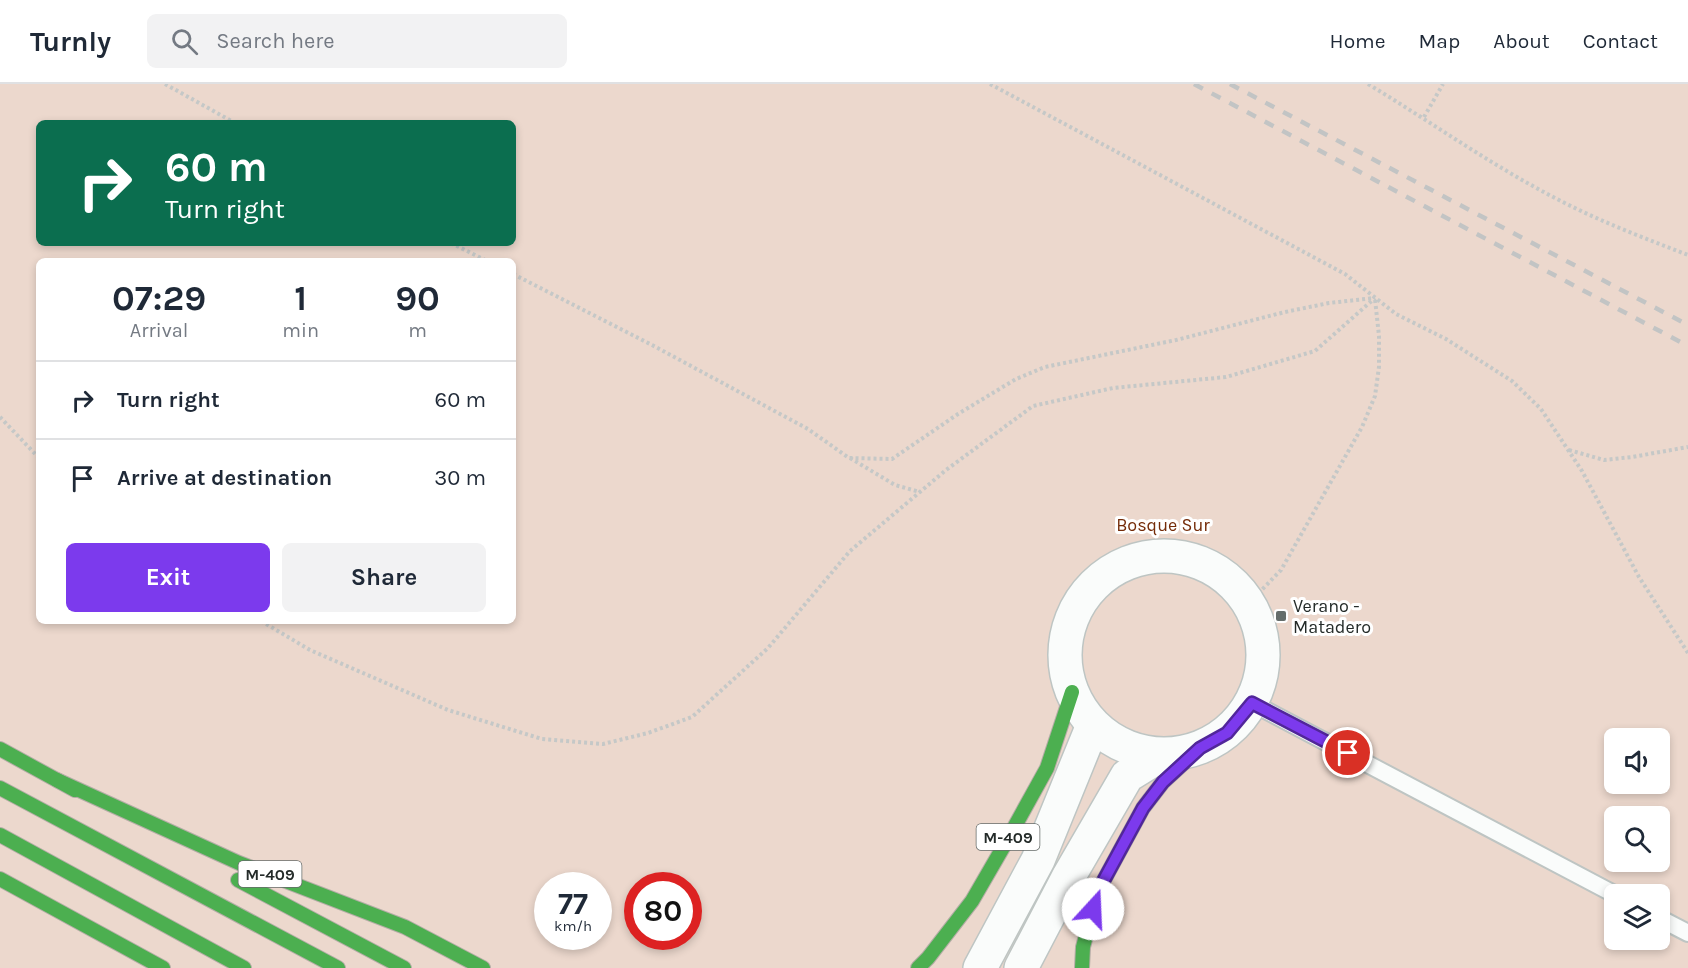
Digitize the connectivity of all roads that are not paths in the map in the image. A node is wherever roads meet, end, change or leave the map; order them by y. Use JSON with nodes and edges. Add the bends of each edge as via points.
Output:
{"nodes":[{"id":1,"x":1072,"y":692,"type":"junction"},
{"id":2,"x":1252,"y":703,"type":"junction"},
{"id":3,"x":1094,"y":725,"type":"junction"},
{"id":4,"x":1200,"y":748,"type":"junction"},
{"id":5,"x":0,"y":749,"type":"edge"},
{"id":6,"x":1161,"y":755,"type":"junction"},
{"id":7,"x":57,"y":780,"type":"junction"},
{"id":8,"x":0,"y":788,"type":"edge"},
{"id":9,"x":0,"y":835,"type":"edge"},
{"id":10,"x":0,"y":879,"type":"edge"},
{"id":11,"x":1604,"y":889,"type":"edge"},
{"id":12,"x":1670,"y":924,"type":"edge"},
{"id":13,"x":1688,"y":933,"type":"edge"},
{"id":14,"x":163,"y":968,"type":"edge"},
{"id":15,"x":244,"y":968,"type":"edge"},
{"id":16,"x":338,"y":968,"type":"edge"},
{"id":17,"x":404,"y":968,"type":"edge"},
{"id":18,"x":483,"y":968,"type":"edge"},
{"id":19,"x":918,"y":968,"type":"edge"},
{"id":20,"x":980,"y":968,"type":"edge"},
{"id":21,"x":1021,"y":968,"type":"edge"},
{"id":22,"x":1082,"y":968,"type":"edge"}],
"edges":[{"from":1,"to":2,"type":"street","via":[[1066,636],[1084,596],[1116,566],[1152,555],[1175,555],[1215,568],[1250,602],[1264,647]]},
{"from":1,"to":3,"type":"street"},
{"from":1,"to":19,"type":"highway","number":"M-409","via":[[1047,768],[972,901]]},
{"from":2,"to":4,"type":"street","via":[[1227,733]]},
{"from":2,"to":11,"type":"lane"},
{"from":3,"to":6,"type":"street","via":[[1122,745]]},
{"from":3,"to":20,"type":"street","via":[[1038,861]]},
{"from":4,"to":6,"type":"street"},
{"from":4,"to":22,"type":"highway","via":[[1163,782],[1143,808],[1098,891],[1083,946]]},
{"from":5,"to":7,"type":"highway","number":"M-409"},
{"from":6,"to":21,"type":"street","via":[[1127,776]]},
{"from":7,"to":17,"type":"highway","number":"M-409"},
{"from":7,"to":18,"type":"highway","number":"M-409","via":[[239,863],[405,927]]},
{"from":8,"to":16,"type":"highway","number":"M-409"},
{"from":9,"to":15,"type":"highway"},
{"from":10,"to":14,"type":"highway"},
{"from":12,"to":13,"type":"lane"}]}
